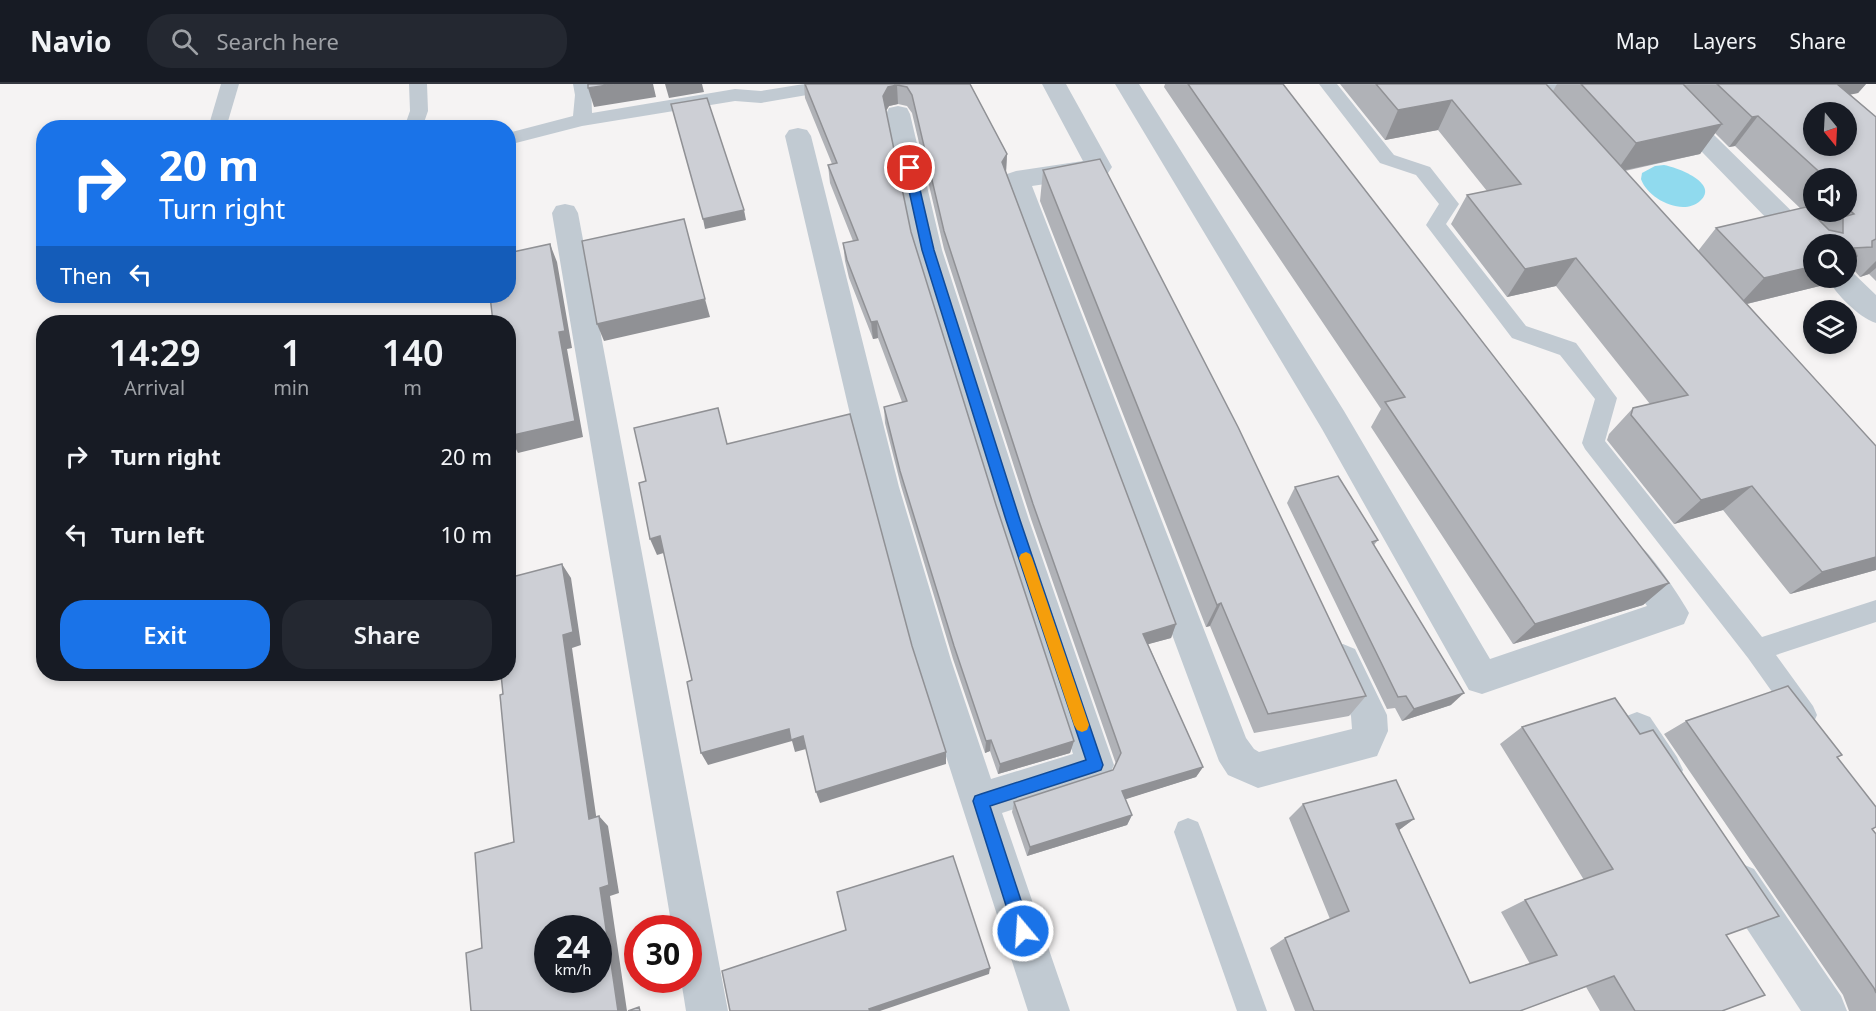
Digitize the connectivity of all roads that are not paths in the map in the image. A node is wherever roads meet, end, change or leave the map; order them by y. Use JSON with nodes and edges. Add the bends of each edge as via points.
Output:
{"nodes":[{"id":1,"x":230,"y":84,"type":"edge"},
{"id":2,"x":418,"y":84,"type":"edge"},
{"id":3,"x":582,"y":84,"type":"edge"},
{"id":4,"x":836,"y":84,"type":"edge"},
{"id":5,"x":1054,"y":84,"type":"edge"},
{"id":6,"x":1127,"y":84,"type":"edge"},
{"id":7,"x":1328,"y":84,"type":"edge"},
{"id":8,"x":1572,"y":84,"type":"edge"},
{"id":9,"x":1648,"y":84,"type":"edge"},
{"id":10,"x":898,"y":114,"type":"dead end"},
{"id":11,"x":219,"y":120,"type":"edge"},
{"id":12,"x":416,"y":120,"type":"edge"},
{"id":13,"x":582,"y":120,"type":"junction"},
{"id":14,"x":1559,"y":128,"type":"edge"},
{"id":15,"x":798,"y":136,"type":"dead end"},
{"id":16,"x":516,"y":137,"type":"edge"},
{"id":17,"x":565,"y":213,"type":"dead end"},
{"id":18,"x":1803,"y":239,"type":"edge"},
{"id":19,"x":1851,"y":288,"type":"edge"},
{"id":20,"x":1876,"y":312,"type":"edge"},
{"id":21,"x":1615,"y":537,"type":"edge"},
{"id":22,"x":1876,"y":611,"type":"edge"},
{"id":23,"x":1329,"y":631,"type":"edge"},
{"id":24,"x":1756,"y":651,"type":"junction"},
{"id":25,"x":1637,"y":729,"type":"edge"},
{"id":26,"x":1820,"y":736,"type":"edge"},
{"id":27,"x":1682,"y":797,"type":"edge"},
{"id":28,"x":981,"y":801,"type":"junction"},
{"id":29,"x":1188,"y":832,"type":"dead end"},
{"id":30,"x":1721,"y":855,"type":"edge"},
{"id":31,"x":707,"y":1011,"type":"edge"},
{"id":32,"x":1049,"y":1011,"type":"edge"},
{"id":33,"x":1252,"y":1011,"type":"edge"},
{"id":34,"x":1826,"y":1011,"type":"edge"}],
"edges":[{"from":1,"to":11,"type":"lane"},
{"from":2,"to":12,"type":"lane"},
{"from":3,"to":13,"type":"lane"},
{"from":4,"to":13,"type":"lane","via":[[761,97],[735,95]]},
{"from":5,"to":23,"type":"street","via":[[1105,177],[1016,180],[1232,749],[1241,762],[1258,770],[1364,744],[1370,730],[1369,715]]},
{"from":6,"to":21,"type":"street","via":[[1333,420],[1482,678],[1672,613]]},
{"from":7,"to":24,"type":"lane","via":[[1387,159],[1423,171],[1449,204],[1436,225],[1519,332],[1568,349],[1606,398],[1593,443]]},
{"from":8,"to":14,"type":"street","via":[[1528,93]]},
{"from":9,"to":18,"type":"street"},
{"from":10,"to":28,"type":"street","via":[[928,250],[1095,765]]},
{"from":13,"to":16,"type":"lane"},
{"from":15,"to":28,"type":"street","via":[[883,487],[933,660]]},
{"from":17,"to":31,"type":"street"},
{"from":19,"to":20,"type":"street"},
{"from":22,"to":24,"type":"lane"},
{"from":24,"to":26,"type":"lane"},
{"from":25,"to":27,"type":"street"},
{"from":28,"to":32,"type":"street"},
{"from":29,"to":33,"type":"lane"},
{"from":30,"to":34,"type":"street"}]}
